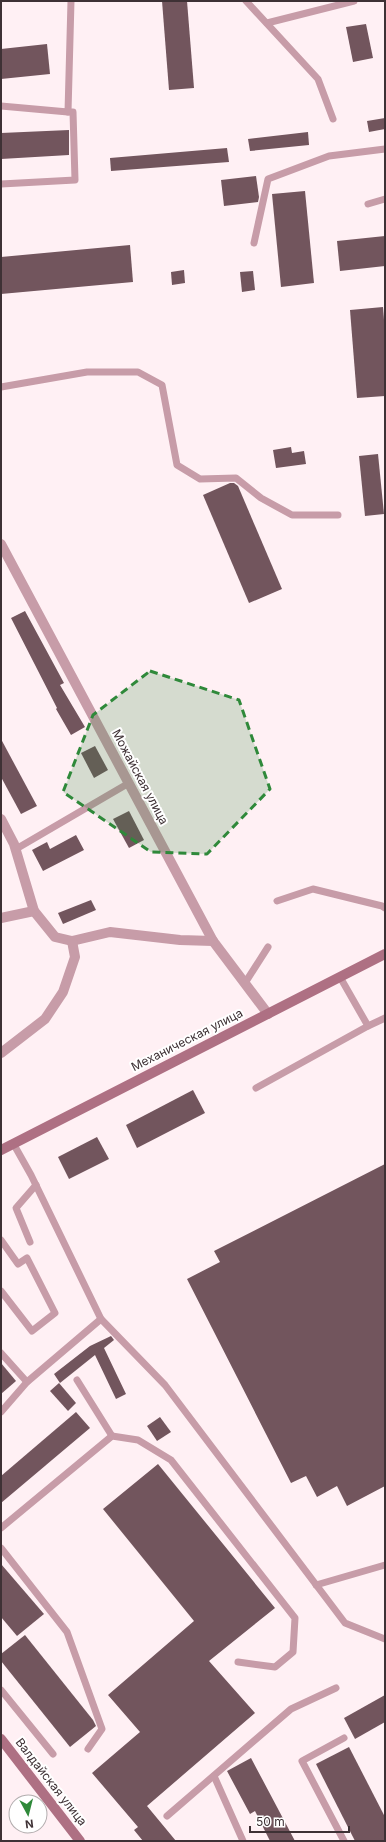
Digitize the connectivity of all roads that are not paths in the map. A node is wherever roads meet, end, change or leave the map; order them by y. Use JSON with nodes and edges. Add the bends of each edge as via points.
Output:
{"nodes":[{"id":1,"x":70,"y":1,"type":"edge"},
{"id":2,"x":246,"y":1,"type":"edge"},
{"id":3,"x":354,"y":1,"type":"edge"},
{"id":4,"x":266,"y":23,"type":"junction"},
{"id":5,"x":1,"y":106,"type":"edge"},
{"id":6,"x":68,"y":112,"type":"junction"},
{"id":7,"x":333,"y":119,"type":"dead end"},
{"id":8,"x":385,"y":149,"type":"edge"},
{"id":9,"x":1,"y":184,"type":"edge"},
{"id":10,"x":385,"y":199,"type":"edge"},
{"id":11,"x":368,"y":204,"type":"dead end"},
{"id":12,"x":254,"y":243,"type":"dead end"},
{"id":13,"x":1,"y":387,"type":"edge"},
{"id":14,"x":338,"y":515,"type":"dead end"},
{"id":15,"x":1,"y":544,"type":"edge"},
{"id":16,"x":129,"y":783,"type":"junction"},
{"id":17,"x":1,"y":819,"type":"edge"},
{"id":18,"x":16,"y":849,"type":"junction"},
{"id":19,"x":277,"y":902,"type":"dead end"},
{"id":20,"x":385,"y":908,"type":"edge"},
{"id":21,"x":34,"y":910,"type":"junction"},
{"id":22,"x":1,"y":918,"type":"edge"},
{"id":23,"x":72,"y":941,"type":"junction"},
{"id":24,"x":213,"y":941,"type":"junction"},
{"id":25,"x":268,"y":947,"type":"dead end"},
{"id":26,"x":385,"y":954,"type":"edge"},
{"id":27,"x":340,"y":977,"type":"junction"},
{"id":28,"x":245,"y":983,"type":"junction"},
{"id":29,"x":268,"y":1014,"type":"junction"},
{"id":30,"x":385,"y":1018,"type":"edge"},
{"id":31,"x":368,"y":1026,"type":"junction"},
{"id":32,"x":1,"y":1053,"type":"edge"},
{"id":33,"x":256,"y":1088,"type":"dead end"},
{"id":34,"x":13,"y":1144,"type":"junction"},
{"id":35,"x":1,"y":1149,"type":"edge"},
{"id":36,"x":36,"y":1185,"type":"junction"},
{"id":37,"x":1,"y":1240,"type":"edge"},
{"id":38,"x":30,"y":1242,"type":"dead end"},
{"id":39,"x":1,"y":1291,"type":"edge"},
{"id":40,"x":101,"y":1319,"type":"junction"},
{"id":41,"x":1,"y":1353,"type":"edge"},
{"id":42,"x":77,"y":1380,"type":"dead end"},
{"id":43,"x":27,"y":1382,"type":"junction"},
{"id":44,"x":1,"y":1412,"type":"edge"},
{"id":45,"x":112,"y":1436,"type":"junction"},
{"id":46,"x":1,"y":1528,"type":"edge"},
{"id":47,"x":1,"y":1548,"type":"edge"},
{"id":48,"x":385,"y":1565,"type":"edge"},
{"id":49,"x":316,"y":1585,"type":"junction"},
{"id":50,"x":385,"y":1639,"type":"edge"},
{"id":51,"x":238,"y":1662,"type":"dead end"},
{"id":52,"x":336,"y":1688,"type":"dead end"},
{"id":53,"x":1,"y":1690,"type":"edge"},
{"id":54,"x":344,"y":1738,"type":"dead end"},
{"id":55,"x":1,"y":1739,"type":"edge"},
{"id":56,"x":88,"y":1749,"type":"dead end"},
{"id":57,"x":53,"y":1754,"type":"dead end"},
{"id":58,"x":214,"y":1776,"type":"junction"},
{"id":59,"x":167,"y":1816,"type":"dead end"},
{"id":60,"x":80,"y":1841,"type":"edge"},
{"id":61,"x":243,"y":1841,"type":"edge"},
{"id":62,"x":344,"y":1841,"type":"edge"}],
"edges":[{"from":1,"to":6,"type":"lane"},
{"from":2,"to":4,"type":"lane"},
{"from":3,"to":4,"type":"lane"},
{"from":4,"to":7,"type":"lane","via":[[318,79]]},
{"from":5,"to":6,"type":"lane"},
{"from":6,"to":9,"type":"lane","via":[[73,112],[75,180]]},
{"from":8,"to":12,"type":"lane","via":[[329,156],[268,179]]},
{"from":10,"to":11,"type":"lane"},
{"from":13,"to":14,"type":"lane","via":[[87,372],[138,372],[162,385],[177,465],[200,479],[236,478],[261,498],[292,515]]},
{"from":15,"to":16,"type":"street","name":"Можайская улица"},
{"from":16,"to":18,"type":"lane"},
{"from":16,"to":24,"type":"street","name":"Можайская улица"},
{"from":17,"to":18,"type":"street"},
{"from":18,"to":21,"type":"street"},
{"from":19,"to":20,"type":"lane","via":[[313,889]]},
{"from":21,"to":22,"type":"street"},
{"from":21,"to":23,"type":"street","via":[[55,937]]},
{"from":23,"to":24,"type":"street","via":[[110,932]]},
{"from":23,"to":32,"type":"street","via":[[75,957],[63,992],[45,1019]]},
{"from":24,"to":28,"type":"street","name":"Можайская улица"},
{"from":25,"to":28,"type":"lane"},
{"from":26,"to":27,"type":"street","name":"Механическая улица"},
{"from":27,"to":29,"type":"street","name":"Механическая улица"},
{"from":27,"to":31,"type":"lane"},
{"from":28,"to":29,"type":"street","name":"Можайская улица"},
{"from":29,"to":34,"type":"street","name":"Механическая улица"},
{"from":30,"to":31,"type":"lane"},
{"from":31,"to":33,"type":"lane"},
{"from":34,"to":35,"type":"street","name":"Механическая улица"},
{"from":34,"to":36,"type":"lane"},
{"from":36,"to":38,"type":"lane","via":[[16,1208]]},
{"from":36,"to":40,"type":"lane"},
{"from":37,"to":39,"type":"lane","via":[[18,1264],[27,1258],[55,1313],[32,1331]]},
{"from":40,"to":43,"type":"lane"},
{"from":40,"to":49,"type":"lane","via":[[165,1385]]},
{"from":41,"to":43,"type":"lane"},
{"from":42,"to":45,"type":"lane"},
{"from":43,"to":44,"type":"lane"},
{"from":45,"to":46,"type":"lane"},
{"from":45,"to":51,"type":"lane","via":[[138,1440],[171,1460],[295,1618],[293,1652],[275,1667]]},
{"from":47,"to":56,"type":"lane","via":[[67,1632],[102,1729]]},
{"from":48,"to":49,"type":"lane"},
{"from":49,"to":50,"type":"lane","via":[[345,1623]]},
{"from":52,"to":58,"type":"lane","via":[[291,1709]]},
{"from":53,"to":57,"type":"lane"},
{"from":54,"to":62,"type":"lane","via":[[302,1760]]},
{"from":55,"to":60,"type":"street","name":"Валдайская улица"},
{"from":58,"to":59,"type":"lane"},
{"from":58,"to":61,"type":"lane"}]}
